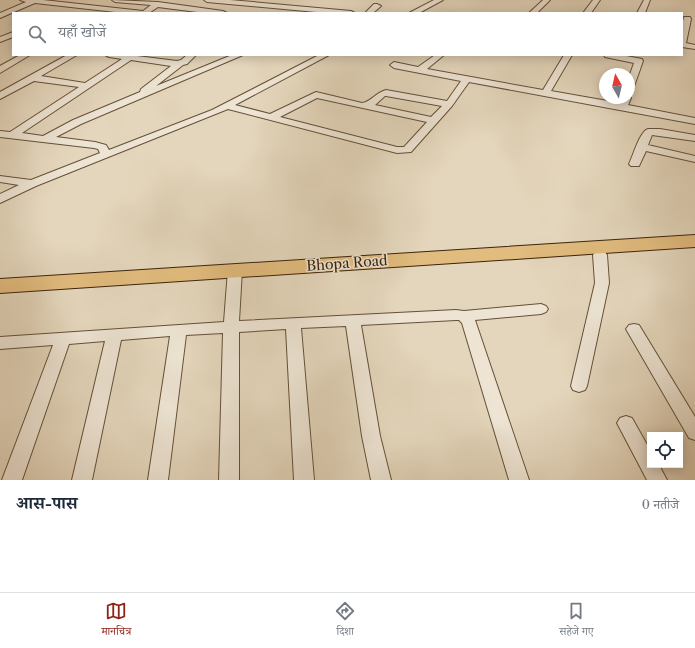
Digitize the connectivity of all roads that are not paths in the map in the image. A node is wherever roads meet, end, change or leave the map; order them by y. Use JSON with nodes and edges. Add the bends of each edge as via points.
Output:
{"nodes":[{"id":1,"x":23,"y":0,"type":"edge"},
{"id":2,"x":115,"y":0,"type":"edge"},
{"id":3,"x":166,"y":0,"type":"edge"},
{"id":4,"x":207,"y":0,"type":"edge"},
{"id":5,"x":420,"y":0,"type":"edge"},
{"id":6,"x":547,"y":0,"type":"edge"},
{"id":7,"x":597,"y":0,"type":"edge"},
{"id":8,"x":647,"y":0,"type":"edge"},
{"id":9,"x":35,"y":1,"type":"junction"},
{"id":10,"x":438,"y":1,"type":"edge"},
{"id":11,"x":252,"y":2,"type":"edge"},
{"id":12,"x":69,"y":4,"type":"junction"},
{"id":13,"x":157,"y":5,"type":"junction"},
{"id":14,"x":377,"y":6,"type":"dead end"},
{"id":15,"x":58,"y":10,"type":"dead end"},
{"id":16,"x":136,"y":12,"type":"edge"},
{"id":17,"x":146,"y":12,"type":"edge"},
{"id":18,"x":215,"y":12,"type":"edge"},
{"id":19,"x":342,"y":12,"type":"edge"},
{"id":20,"x":370,"y":12,"type":"edge"},
{"id":21,"x":415,"y":12,"type":"edge"},
{"id":22,"x":534,"y":12,"type":"edge"},
{"id":23,"x":588,"y":12,"type":"edge"},
{"id":24,"x":641,"y":12,"type":"edge"},
{"id":25,"x":0,"y":16,"type":"edge"},
{"id":26,"x":0,"y":19,"type":"edge"},
{"id":27,"x":688,"y":19,"type":"edge"},
{"id":28,"x":12,"y":20,"type":"edge"},
{"id":29,"x":12,"y":34,"type":"edge"},
{"id":30,"x":0,"y":40,"type":"edge"},
{"id":31,"x":683,"y":40,"type":"edge"},
{"id":32,"x":683,"y":44,"type":"edge"},
{"id":33,"x":695,"y":47,"type":"edge"},
{"id":34,"x":24,"y":56,"type":"edge"},
{"id":35,"x":71,"y":56,"type":"edge"},
{"id":36,"x":120,"y":56,"type":"edge"},
{"id":37,"x":190,"y":56,"type":"edge"},
{"id":38,"x":237,"y":56,"type":"edge"},
{"id":39,"x":307,"y":56,"type":"dead end"},
{"id":40,"x":322,"y":56,"type":"edge"},
{"id":41,"x":439,"y":56,"type":"edge"},
{"id":42,"x":567,"y":56,"type":"edge"},
{"id":43,"x":613,"y":56,"type":"edge"},
{"id":44,"x":131,"y":57,"type":"edge"},
{"id":45,"x":180,"y":63,"type":"junction"},
{"id":46,"x":394,"y":65,"type":"dead end"},
{"id":47,"x":0,"y":70,"type":"edge"},
{"id":48,"x":420,"y":70,"type":"junction"},
{"id":49,"x":635,"y":71,"type":"edge"},
{"id":50,"x":34,"y":78,"type":"junction"},
{"id":51,"x":467,"y":79,"type":"junction"},
{"id":52,"x":87,"y":86,"type":"junction"},
{"id":53,"x":546,"y":92,"type":"junction"},
{"id":54,"x":0,"y":96,"type":"edge"},
{"id":55,"x":140,"y":97,"type":"junction"},
{"id":56,"x":599,"y":99,"type":"edge"},
{"id":57,"x":449,"y":104,"type":"junction"},
{"id":58,"x":632,"y":104,"type":"edge"},
{"id":59,"x":226,"y":106,"type":"junction"},
{"id":60,"x":367,"y":106,"type":"junction"},
{"id":61,"x":271,"y":118,"type":"junction"},
{"id":62,"x":434,"y":121,"type":"junction"},
{"id":63,"x":695,"y":121,"type":"edge"},
{"id":64,"x":5,"y":135,"type":"edge"},
{"id":65,"x":695,"y":138,"type":"edge"},
{"id":66,"x":44,"y":140,"type":"junction"},
{"id":67,"x":641,"y":147,"type":"junction"},
{"id":68,"x":106,"y":155,"type":"junction"},
{"id":69,"x":695,"y":159,"type":"edge"},
{"id":70,"x":635,"y":164,"type":"dead end"},
{"id":71,"x":0,"y":179,"type":"edge"},
{"id":72,"x":32,"y":184,"type":"junction"},
{"id":73,"x":0,"y":199,"type":"edge"},
{"id":74,"x":695,"y":241,"type":"edge"},
{"id":75,"x":695,"y":249,"type":"edge"},
{"id":76,"x":600,"y":255,"type":"junction"},
{"id":77,"x":235,"y":274,"type":"junction"},
{"id":78,"x":0,"y":286,"type":"edge"},
{"id":79,"x":0,"y":294,"type":"edge"},
{"id":80,"x":541,"y":309,"type":"dead end"},
{"id":81,"x":464,"y":316,"type":"junction"},
{"id":82,"x":353,"y":320,"type":"junction"},
{"id":83,"x":293,"y":323,"type":"junction"},
{"id":84,"x":231,"y":327,"type":"junction"},
{"id":85,"x":634,"y":329,"type":"dead end"},
{"id":86,"x":180,"y":330,"type":"junction"},
{"id":87,"x":114,"y":336,"type":"junction"},
{"id":88,"x":63,"y":339,"type":"junction"},
{"id":89,"x":0,"y":343,"type":"edge"},
{"id":90,"x":579,"y":386,"type":"dead end"},
{"id":91,"x":626,"y":422,"type":"dead end"},
{"id":92,"x":695,"y":433,"type":"edge"},
{"id":93,"x":12,"y":480,"type":"edge"},
{"id":94,"x":82,"y":480,"type":"edge"},
{"id":95,"x":158,"y":480,"type":"edge"},
{"id":96,"x":229,"y":480,"type":"edge"},
{"id":97,"x":304,"y":480,"type":"edge"},
{"id":98,"x":381,"y":480,"type":"edge"},
{"id":99,"x":519,"y":480,"type":"edge"},
{"id":100,"x":657,"y":480,"type":"edge"}],
"edges":[{"from":1,"to":9,"type":"street"},
{"from":2,"to":13,"type":"street"},
{"from":3,"to":13,"type":"street"},
{"from":4,"to":11,"type":"street"},
{"from":5,"to":10,"type":"street"},
{"from":6,"to":22,"type":"street"},
{"from":7,"to":23,"type":"street"},
{"from":8,"to":24,"type":"street"},
{"from":9,"to":12,"type":"street"},
{"from":9,"to":25,"type":"street"},
{"from":10,"to":21,"type":"street"},
{"from":11,"to":19,"type":"street"},
{"from":12,"to":15,"type":"street"},
{"from":12,"to":16,"type":"street"},
{"from":13,"to":17,"type":"street"},
{"from":13,"to":18,"type":"street"},
{"from":14,"to":20,"type":"street"},
{"from":26,"to":28,"type":"street"},
{"from":27,"to":31,"type":"street"},
{"from":29,"to":30,"type":"street"},
{"from":32,"to":33,"type":"street"},
{"from":34,"to":47,"type":"street"},
{"from":35,"to":50,"type":"street"},
{"from":36,"to":44,"type":"street"},
{"from":37,"to":45,"type":"street"},
{"from":38,"to":55,"type":"street"},
{"from":39,"to":40,"type":"street"},
{"from":40,"to":59,"type":"street"},
{"from":41,"to":48,"type":"street"},
{"from":42,"to":53,"type":"street"},
{"from":43,"to":49,"type":"street","via":[[638,61]]},
{"from":44,"to":45,"type":"street"},
{"from":44,"to":52,"type":"street"},
{"from":45,"to":55,"type":"street","via":[[147,88]]},
{"from":46,"to":48,"type":"street"},
{"from":48,"to":51,"type":"street"},
{"from":50,"to":52,"type":"street"},
{"from":50,"to":54,"type":"street"},
{"from":51,"to":53,"type":"street"},
{"from":51,"to":57,"type":"street"},
{"from":52,"to":64,"type":"street"},
{"from":53,"to":56,"type":"street"},
{"from":55,"to":66,"type":"street","via":[[77,122]]},
{"from":57,"to":60,"type":"street","via":[[386,93],[380,94]]},
{"from":57,"to":62,"type":"street"},
{"from":58,"to":63,"type":"street"},
{"from":59,"to":61,"type":"street"},
{"from":59,"to":68,"type":"street"},
{"from":60,"to":61,"type":"street","via":[[316,95]]},
{"from":60,"to":62,"type":"street"},
{"from":61,"to":62,"type":"street","via":[[403,151],[409,148]]},
{"from":64,"to":66,"type":"street"},
{"from":65,"to":67,"type":"street","via":[[650,131],[646,134]]},
{"from":66,"to":68,"type":"street","via":[[95,145],[102,148]]},
{"from":67,"to":69,"type":"street"},
{"from":67,"to":70,"type":"street"},
{"from":68,"to":72,"type":"street"},
{"from":71,"to":72,"type":"street"},
{"from":72,"to":73,"type":"street"},
{"from":74,"to":77,"type":"main road","name":"Bhopa Road"},
{"from":75,"to":76,"type":"main road","name":"Bhopa Road"},
{"from":76,"to":77,"type":"main road","name":"Bhopa Road"},
{"from":76,"to":90,"type":"street","via":[[600,295]]},
{"from":77,"to":78,"type":"main road","name":"Bhopa Road"},
{"from":77,"to":79,"type":"main road","name":"Bhopa Road"},
{"from":77,"to":84,"type":"street"},
{"from":80,"to":81,"type":"street"},
{"from":81,"to":82,"type":"street"},
{"from":81,"to":99,"type":"street","via":[[469,322]]},
{"from":82,"to":83,"type":"street"},
{"from":82,"to":98,"type":"street","via":[[371,436]]},
{"from":83,"to":84,"type":"street"},
{"from":83,"to":97,"type":"street"},
{"from":84,"to":86,"type":"street"},
{"from":84,"to":96,"type":"street"},
{"from":85,"to":92,"type":"street"},
{"from":86,"to":87,"type":"street"},
{"from":86,"to":95,"type":"street"},
{"from":87,"to":88,"type":"street"},
{"from":87,"to":94,"type":"street"},
{"from":88,"to":89,"type":"street"},
{"from":88,"to":93,"type":"street"},
{"from":91,"to":100,"type":"street"}]}
